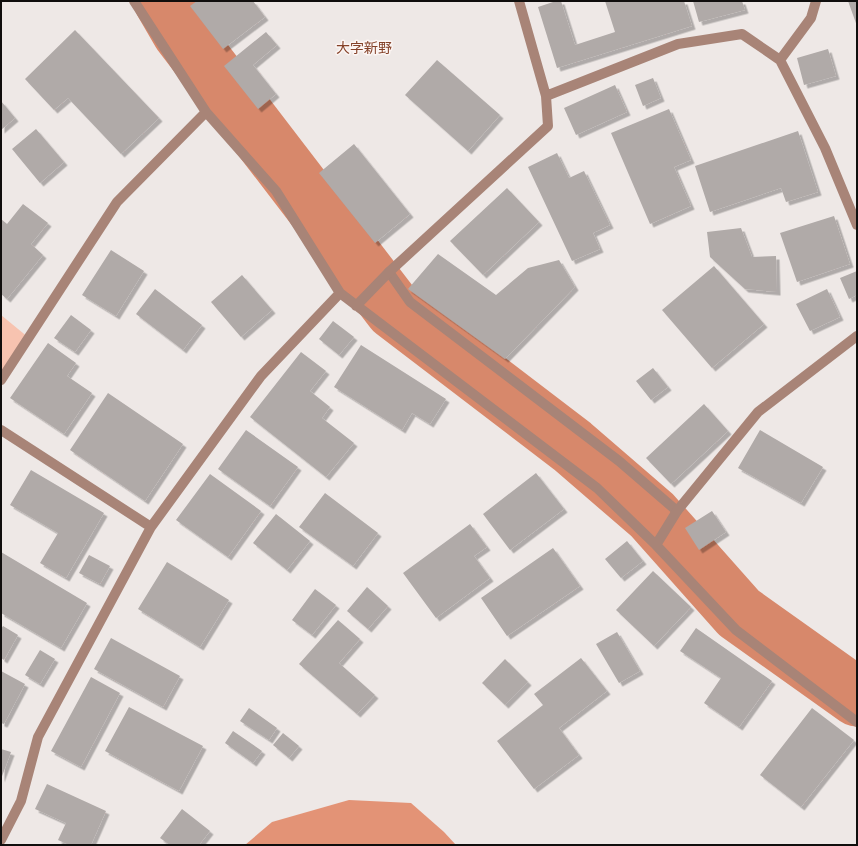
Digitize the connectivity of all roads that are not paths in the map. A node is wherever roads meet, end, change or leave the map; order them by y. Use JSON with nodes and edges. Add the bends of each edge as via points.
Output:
{"nodes":[{"id":1,"x":519,"y":1,"type":"edge"},
{"id":2,"x":816,"y":1,"type":"edge"},
{"id":3,"x":139,"y":3,"type":"edge"},
{"id":4,"x":780,"y":60,"type":"junction"},
{"id":5,"x":546,"y":96,"type":"junction"},
{"id":6,"x":206,"y":112,"type":"junction"},
{"id":7,"x":857,"y":225,"type":"edge"},
{"id":8,"x":389,"y":272,"type":"junction"},
{"id":9,"x":340,"y":293,"type":"junction"},
{"id":10,"x":357,"y":305,"type":"junction"},
{"id":11,"x":857,"y":336,"type":"edge"},
{"id":12,"x":1,"y":380,"type":"edge"},
{"id":13,"x":1,"y":430,"type":"edge"},
{"id":14,"x":677,"y":511,"type":"junction"},
{"id":15,"x":152,"y":527,"type":"junction"},
{"id":16,"x":657,"y":544,"type":"junction"},
{"id":17,"x":857,"y":722,"type":"edge"},
{"id":18,"x":1,"y":840,"type":"edge"}],
"edges":[{"from":1,"to":5,"type":"street"},
{"from":2,"to":4,"type":"street","via":[[811,18]]},
{"from":3,"to":6,"type":"street"},
{"from":4,"to":5,"type":"street","via":[[742,34],[678,44]]},
{"from":4,"to":7,"type":"street","via":[[825,148]]},
{"from":5,"to":8,"type":"street","via":[[548,126]]},
{"from":6,"to":9,"type":"street","via":[[276,191]]},
{"from":6,"to":12,"type":"street","via":[[117,202]]},
{"from":8,"to":10,"type":"street"},
{"from":8,"to":14,"type":"street","via":[[410,302],[619,460]]},
{"from":9,"to":10,"type":"street"},
{"from":9,"to":15,"type":"street","via":[[261,376]]},
{"from":10,"to":16,"type":"street","via":[[597,488]]},
{"from":11,"to":14,"type":"street","via":[[758,412]]},
{"from":13,"to":15,"type":"street"},
{"from":14,"to":16,"type":"street"},
{"from":15,"to":18,"type":"street","via":[[38,736],[21,801]]},
{"from":16,"to":17,"type":"street","via":[[736,630]]}]}
